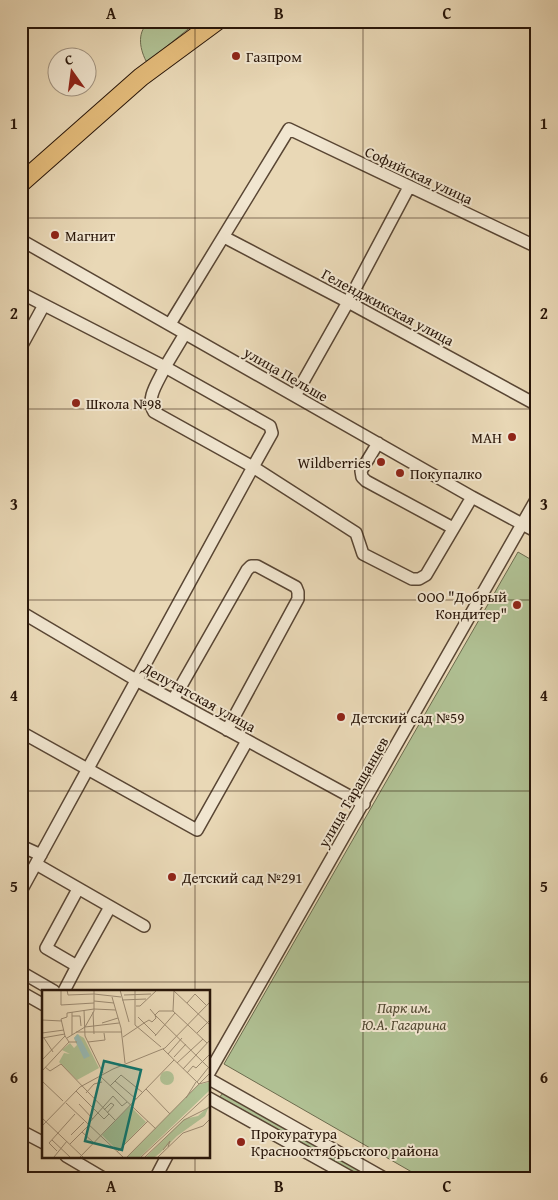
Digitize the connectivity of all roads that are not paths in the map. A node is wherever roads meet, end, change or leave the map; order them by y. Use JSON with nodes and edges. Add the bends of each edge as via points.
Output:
{"nodes":[{"id":1,"x":217,"y":21,"type":"edge"},
{"id":2,"x":22,"y":178,"type":"edge"},
{"id":3,"x":409,"y":186,"type":"junction"},
{"id":4,"x":224,"y":237,"type":"junction"},
{"id":5,"x":21,"y":240,"type":"edge"},
{"id":6,"x":537,"y":247,"type":"edge"},
{"id":7,"x":21,"y":293,"type":"edge"},
{"id":8,"x":348,"y":302,"type":"junction"},
{"id":9,"x":44,"y":305,"type":"junction"},
{"id":10,"x":170,"y":324,"type":"junction"},
{"id":11,"x":183,"y":333,"type":"junction"},
{"id":12,"x":21,"y":347,"type":"edge"},
{"id":13,"x":165,"y":367,"type":"junction"},
{"id":14,"x":295,"y":396,"type":"junction"},
{"id":15,"x":537,"y":405,"type":"edge"},
{"id":16,"x":378,"y":443,"type":"junction"},
{"id":17,"x":253,"y":467,"type":"junction"},
{"id":18,"x":472,"y":497,"type":"junction"},
{"id":19,"x":537,"y":498,"type":"edge"},
{"id":20,"x":522,"y":524,"type":"junction"},
{"id":21,"x":453,"y":528,"type":"junction"},
{"id":22,"x":537,"y":532,"type":"edge"},
{"id":23,"x":21,"y":612,"type":"edge"},
{"id":24,"x":136,"y":680,"type":"junction"},
{"id":25,"x":173,"y":700,"type":"junction"},
{"id":26,"x":227,"y":730,"type":"junction"},
{"id":27,"x":21,"y":732,"type":"edge"},
{"id":28,"x":247,"y":741,"type":"junction"},
{"id":29,"x":88,"y":770,"type":"junction"},
{"id":30,"x":364,"y":804,"type":"junction"},
{"id":31,"x":21,"y":846,"type":"edge"},
{"id":32,"x":38,"y":860,"type":"junction"},
{"id":33,"x":78,"y":889,"type":"junction"},
{"id":34,"x":21,"y":891,"type":"edge"},
{"id":35,"x":110,"y":906,"type":"junction"},
{"id":36,"x":144,"y":926,"type":"dead end"},
{"id":37,"x":77,"y":966,"type":"junction"},
{"id":38,"x":21,"y":972,"type":"edge"},
{"id":39,"x":52,"y":990,"type":"edge"},
{"id":40,"x":65,"y":990,"type":"edge"},
{"id":41,"x":21,"y":992,"type":"edge"},
{"id":42,"x":42,"y":1004,"type":"edge"},
{"id":43,"x":210,"y":1071,"type":"edge"},
{"id":44,"x":210,"y":1080,"type":"edge"},
{"id":45,"x":210,"y":1099,"type":"edge"},
{"id":46,"x":21,"y":1130,"type":"edge"},
{"id":47,"x":42,"y":1142,"type":"edge"},
{"id":48,"x":69,"y":1158,"type":"edge"},
{"id":49,"x":166,"y":1158,"type":"edge"},
{"id":50,"x":105,"y":1179,"type":"edge"},
{"id":51,"x":155,"y":1179,"type":"edge"},
{"id":52,"x":354,"y":1179,"type":"edge"},
{"id":53,"x":386,"y":1179,"type":"edge"}],
"edges":[{"from":1,"to":2,"type":"highway","via":[[141,77]]},
{"from":3,"to":4,"type":"street","name":"Софийская улица","via":[[289,130]]},
{"from":3,"to":6,"type":"street","name":"Софийская улица"},
{"from":3,"to":8,"type":"street"},
{"from":4,"to":8,"type":"street","name":"Геленджикская улица"},
{"from":4,"to":10,"type":"street"},
{"from":5,"to":10,"type":"street","name":"улица Пельше"},
{"from":7,"to":9,"type":"street"},
{"from":8,"to":14,"type":"street"},
{"from":8,"to":15,"type":"street","name":"Геленджикская улица"},
{"from":9,"to":12,"type":"street"},
{"from":9,"to":13,"type":"street"},
{"from":10,"to":11,"type":"street","name":"улица Пельше"},
{"from":11,"to":13,"type":"street"},
{"from":11,"to":14,"type":"street","name":"улица Пельше"},
{"from":13,"to":17,"type":"street","via":[[150,399],[154,412]]},
{"from":13,"to":17,"type":"street","via":[[270,426],[272,433]]},
{"from":14,"to":16,"type":"street","name":"улица Пельше"},
{"from":16,"to":18,"type":"street","name":"улица Пельше"},
{"from":16,"to":21,"type":"street","via":[[361,471],[362,477]]},
{"from":17,"to":21,"type":"street","via":[[356,533],[363,554],[412,579],[426,575]]},
{"from":17,"to":24,"type":"street"},
{"from":18,"to":20,"type":"street","name":"улица Пельше"},
{"from":18,"to":21,"type":"street"},
{"from":19,"to":20,"type":"street","name":"улица Таращанцев"},
{"from":20,"to":22,"type":"street","name":"улица Пельше"},
{"from":20,"to":30,"type":"street","name":"улица Таращанцев"},
{"from":23,"to":24,"type":"street","name":"Депутатская улица"},
{"from":24,"to":25,"type":"street","name":"Депутатская улица"},
{"from":24,"to":29,"type":"street"},
{"from":25,"to":26,"type":"street","name":"Депутатская улица"},
{"from":25,"to":26,"type":"street","via":[[251,566],[296,586],[298,599]]},
{"from":26,"to":28,"type":"street","name":"Депутатская улица"},
{"from":27,"to":29,"type":"street"},
{"from":28,"to":29,"type":"street","via":[[198,830]]},
{"from":28,"to":30,"type":"street","name":"Депутатская улица"},
{"from":29,"to":32,"type":"street"},
{"from":30,"to":43,"type":"street","name":"улица Таращанцев"},
{"from":31,"to":32,"type":"street"},
{"from":32,"to":33,"type":"street"},
{"from":32,"to":34,"type":"street"},
{"from":33,"to":35,"type":"street"},
{"from":33,"to":37,"type":"street","via":[[46,948]]},
{"from":35,"to":36,"type":"street"},
{"from":35,"to":37,"type":"street"},
{"from":37,"to":40,"type":"street"},
{"from":38,"to":39,"type":"street"},
{"from":41,"to":42,"type":"street"},
{"from":44,"to":53,"type":"street"},
{"from":45,"to":52,"type":"street"},
{"from":46,"to":47,"type":"street"},
{"from":48,"to":50,"type":"street"},
{"from":49,"to":51,"type":"street"}]}
